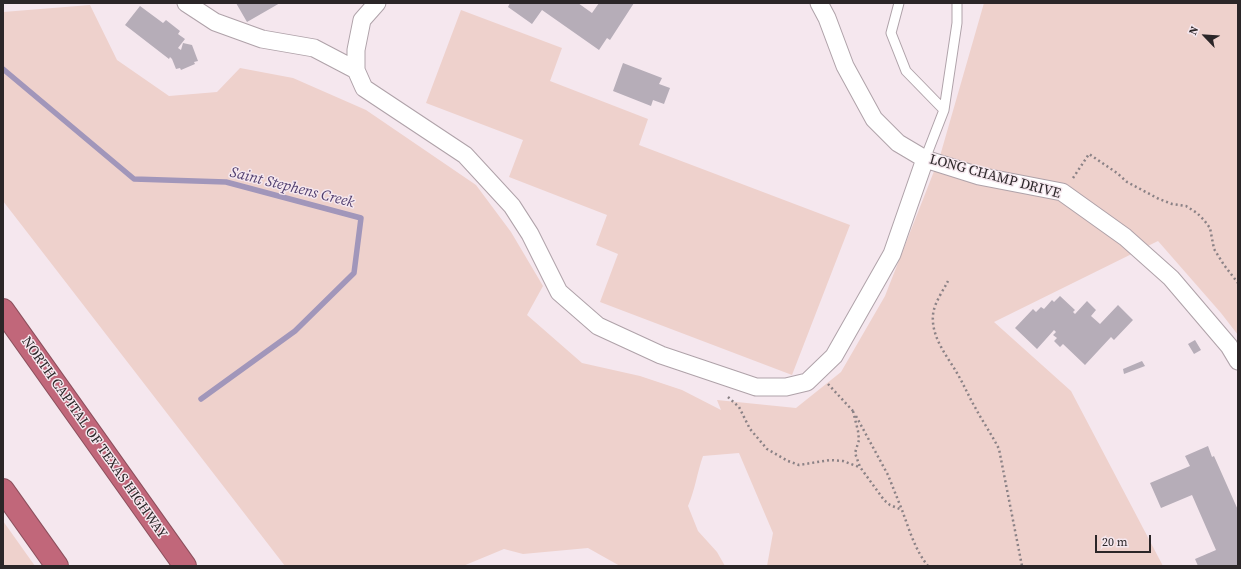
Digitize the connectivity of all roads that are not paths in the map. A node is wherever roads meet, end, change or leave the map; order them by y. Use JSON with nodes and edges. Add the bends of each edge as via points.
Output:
{"nodes":[{"id":1,"x":186,"y":3,"type":"edge"},
{"id":2,"x":377,"y":3,"type":"edge"},
{"id":3,"x":819,"y":3,"type":"edge"},
{"id":4,"x":899,"y":3,"type":"edge"},
{"id":5,"x":957,"y":3,"type":"edge"},
{"id":6,"x":356,"y":70,"type":"junction"},
{"id":7,"x":944,"y":110,"type":"junction"},
{"id":8,"x":925,"y":159,"type":"junction"},
{"id":9,"x":3,"y":310,"type":"edge"},
{"id":10,"x":1238,"y":361,"type":"edge"},
{"id":11,"x":3,"y":490,"type":"edge"},
{"id":12,"x":57,"y":566,"type":"edge"},
{"id":13,"x":185,"y":566,"type":"edge"}],
"edges":[{"from":1,"to":6,"type":"street","via":[[215,22],[262,39],[314,48]]},
{"from":2,"to":6,"type":"street","via":[[362,20],[356,50]]},
{"from":3,"to":8,"type":"street","name":"LONG CHAMP DRIVE","via":[[846,66],[874,119],[898,143]]},
{"from":4,"to":7,"type":"lane","via":[[891,33],[906,71]]},
{"from":5,"to":7,"type":"lane","via":[[957,23]]},
{"from":6,"to":8,"type":"street","via":[[364,88],[465,155],[512,206],[530,234],[559,292],[598,326],[661,355],[756,387],[786,387],[807,382],[834,356],[892,254]]},
{"from":7,"to":8,"type":"lane"},
{"from":8,"to":10,"type":"street","name":"LONG CHAMP DRIVE","via":[[979,176],[1062,192],[1124,237],[1172,278],[1230,346]]},
{"from":9,"to":13,"type":"highway","name":"NORTH CAPITAL OF TEXAS HIGHWAY"},
{"from":11,"to":12,"type":"highway"}]}
